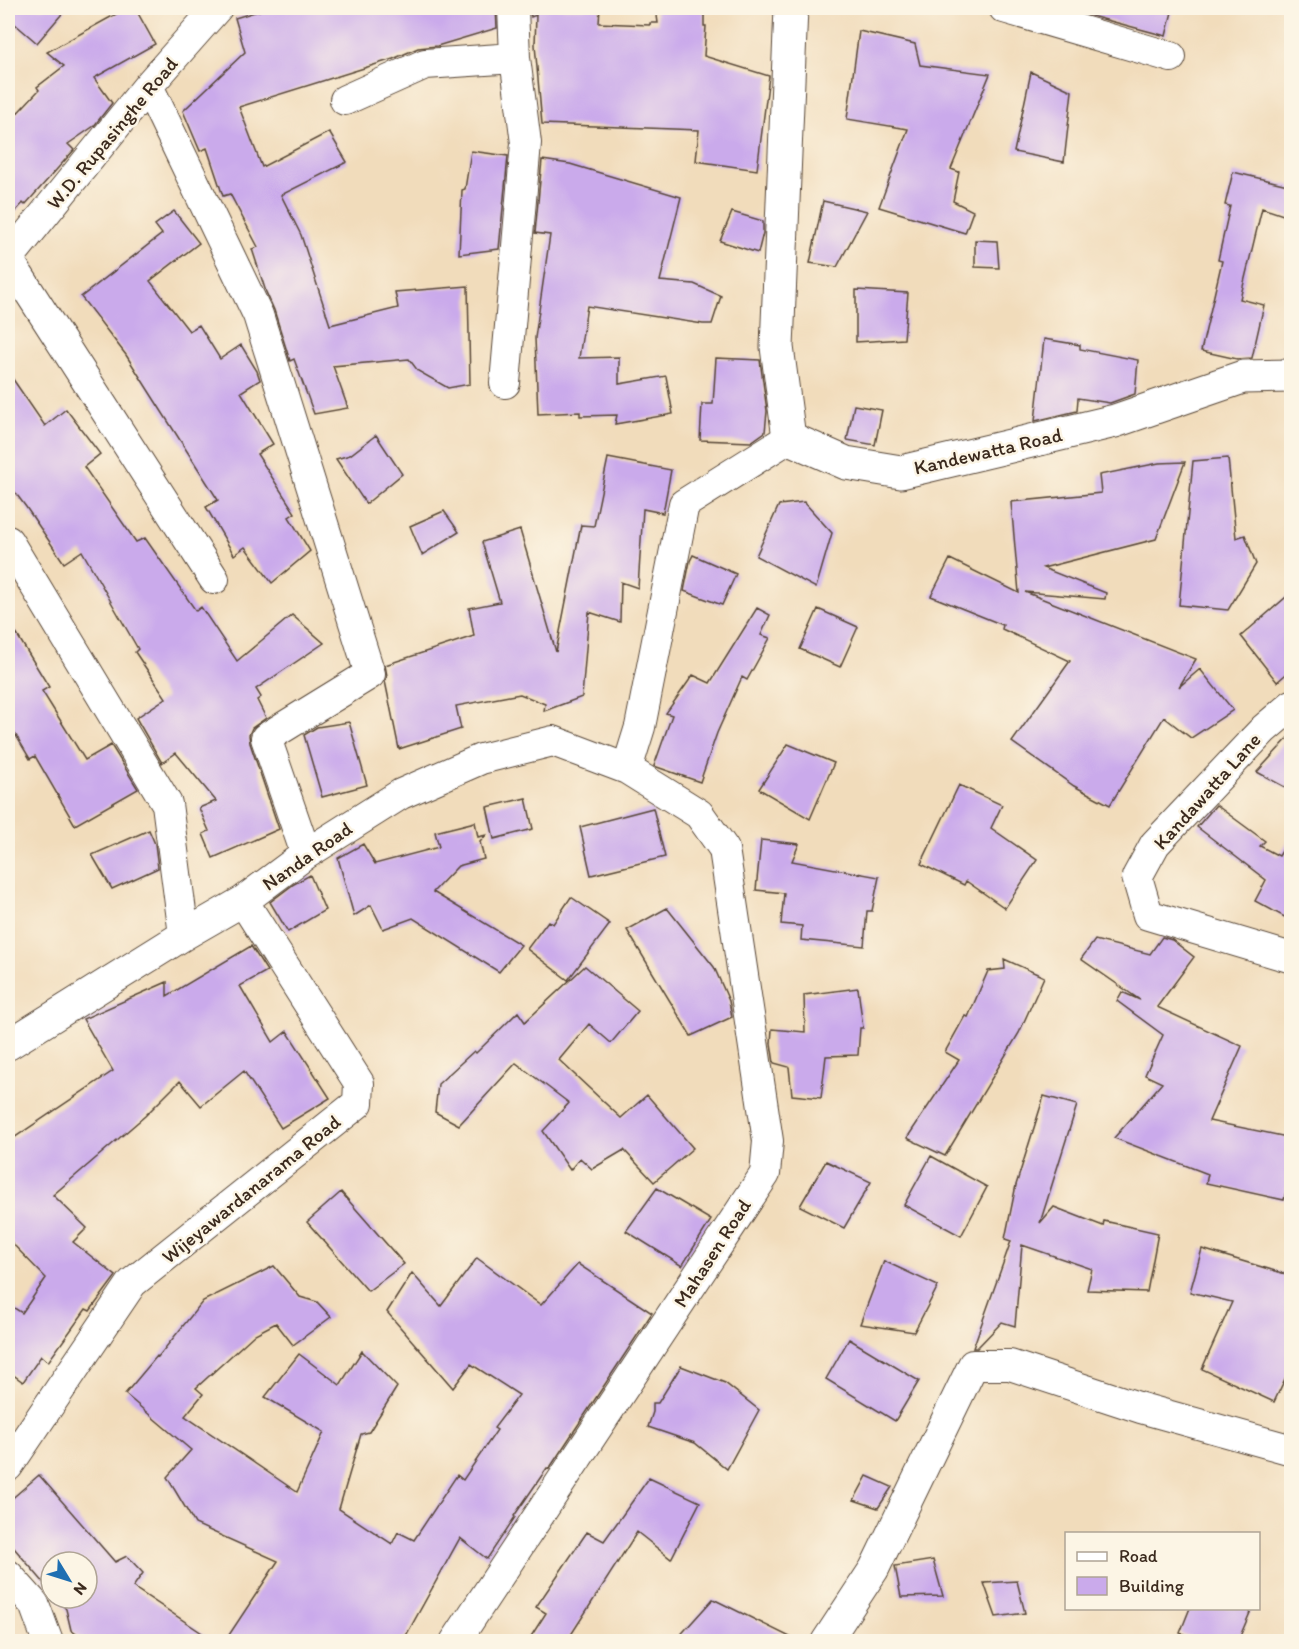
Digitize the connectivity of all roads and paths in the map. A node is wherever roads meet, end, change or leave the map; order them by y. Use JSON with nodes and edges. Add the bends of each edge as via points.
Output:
{"nodes":[{"id":1,"x":218,"y":8,"type":"edge"},
{"id":2,"x":513,"y":8,"type":"edge"},
{"id":3,"x":791,"y":8,"type":"edge"},
{"id":4,"x":1004,"y":8,"type":"edge"},
{"id":5,"x":1171,"y":57,"type":"dead end"},
{"id":6,"x":515,"y":58,"type":"junction"},
{"id":7,"x":148,"y":86,"type":"junction"},
{"id":8,"x":345,"y":100,"type":"dead end"},
{"id":9,"x":8,"y":259,"type":"edge"},
{"id":10,"x":1292,"y":376,"type":"edge"},
{"id":11,"x":505,"y":383,"type":"dead end"},
{"id":12,"x":789,"y":438,"type":"junction"},
{"id":13,"x":8,"y":541,"type":"edge"},
{"id":14,"x":214,"y":579,"type":"dead end"},
{"id":15,"x":1292,"y":705,"type":"edge"},
{"id":16,"x":627,"y":769,"type":"junction"},
{"id":17,"x":699,"y":814,"type":"joint"},
{"id":18,"x":306,"y":854,"type":"junction"},
{"id":19,"x":243,"y":901,"type":"junction"},
{"id":20,"x":184,"y":935,"type":"junction"},
{"id":21,"x":1292,"y":958,"type":"edge"},
{"id":22,"x":8,"y":1045,"type":"edge"},
{"id":23,"x":1292,"y":1450,"type":"edge"},
{"id":24,"x":8,"y":1466,"type":"edge"},
{"id":25,"x":8,"y":1575,"type":"edge"},
{"id":26,"x":48,"y":1641,"type":"edge"},
{"id":27,"x":455,"y":1641,"type":"edge"},
{"id":28,"x":826,"y":1641,"type":"edge"}],
"edges":[{"from":1,"to":7,"type":"street","name":"W.D. Rupasinghe Road"},
{"from":2,"to":6,"type":"street"},
{"from":3,"to":12,"type":"street","via":[[777,347]]},
{"from":4,"to":5,"type":"street"},
{"from":6,"to":8,"type":"street","via":[[425,63]]},
{"from":6,"to":11,"type":"street","via":[[526,143]]},
{"from":7,"to":9,"type":"street","name":"W.D. Rupasinghe Road"},
{"from":7,"to":18,"type":"street","via":[[258,315],[370,674],[266,738]]},
{"from":9,"to":14,"type":"street"},
{"from":10,"to":12,"type":"street","name":"Kandewatta Road","via":[[1243,377],[1115,421],[901,472],[846,463]]},
{"from":12,"to":16,"type":"street","via":[[684,504],[640,727]]},
{"from":13,"to":20,"type":"street","via":[[167,804]]},
{"from":15,"to":21,"type":"street","name":"Kandawatta Lane","via":[[1264,729],[1155,844],[1137,877],[1148,915]]},
{"from":16,"to":17,"type":"street","name":"Nanda Road"},
{"from":16,"to":18,"type":"street","name":"Nanda Road","via":[[553,741],[481,759],[401,794]]},
{"from":17,"to":27,"type":"street","name":"Mahasen Road","via":[[724,849],[768,1141],[765,1174]]},
{"from":18,"to":19,"type":"street","name":"Nanda Road"},
{"from":19,"to":20,"type":"street","name":"Nanda Road"},
{"from":19,"to":24,"type":"street","name":"Wijeyawardanarama Road","via":[[359,1083],[358,1103],[132,1283]]},
{"from":20,"to":22,"type":"street","name":"Nanda Road"},
{"from":23,"to":28,"type":"street","via":[[1141,1408],[1010,1365],[973,1365],[874,1569]]},
{"from":25,"to":26,"type":"street","via":[[34,1604]]}]}
